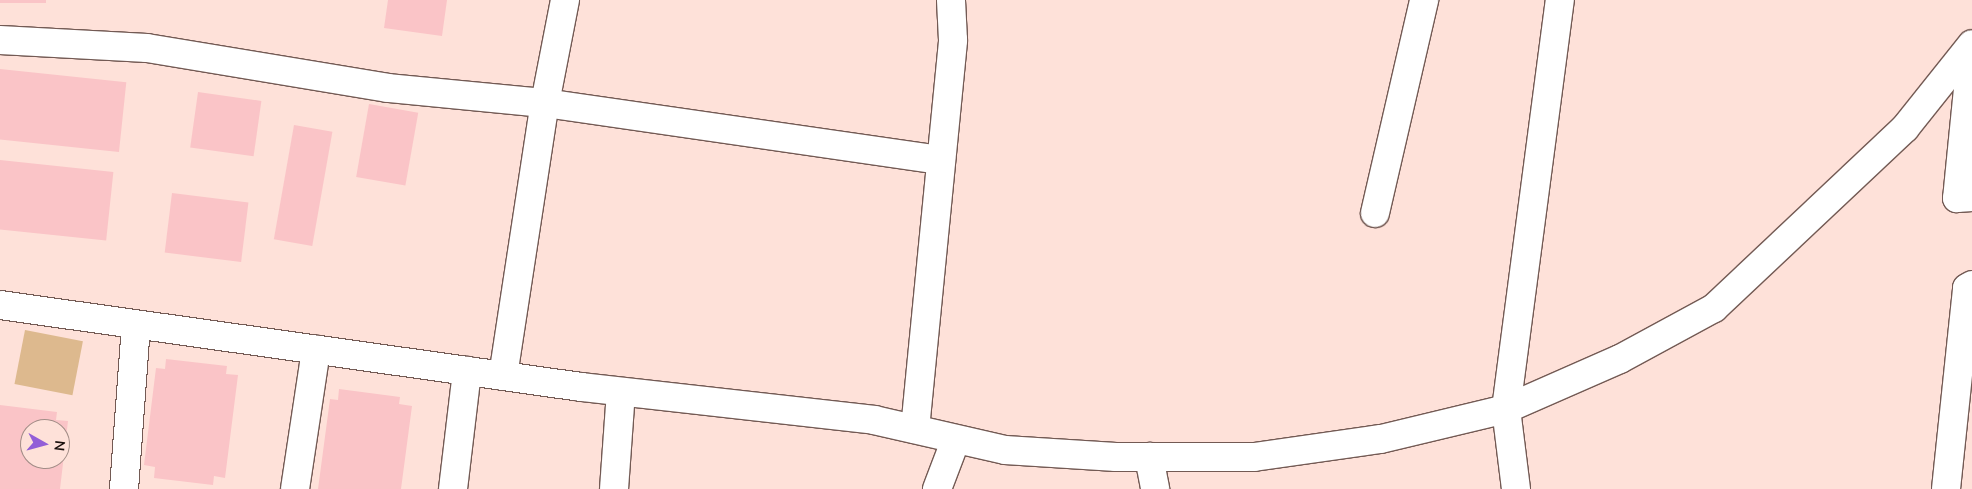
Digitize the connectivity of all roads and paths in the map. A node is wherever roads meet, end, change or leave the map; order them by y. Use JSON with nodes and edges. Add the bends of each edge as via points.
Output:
{"nodes":[{"id":1,"x":565,"y":0,"type":"edge"},
{"id":2,"x":951,"y":0,"type":"edge"},
{"id":3,"x":1424,"y":0,"type":"edge"},
{"id":4,"x":1560,"y":0,"type":"edge"},
{"id":5,"x":0,"y":40,"type":"edge"},
{"id":6,"x":1972,"y":44,"type":"edge"},
{"id":7,"x":1972,"y":49,"type":"edge"},
{"id":8,"x":545,"y":103,"type":"junction"},
{"id":9,"x":942,"y":160,"type":"junction"},
{"id":10,"x":1972,"y":197,"type":"edge"},
{"id":11,"x":1375,"y":213,"type":"dead end"},
{"id":12,"x":1972,"y":285,"type":"edge"},
{"id":13,"x":0,"y":306,"type":"edge"},
{"id":14,"x":136,"y":325,"type":"junction"},
{"id":15,"x":316,"y":350,"type":"junction"},
{"id":16,"x":467,"y":371,"type":"junction"},
{"id":17,"x":503,"y":376,"type":"junction"},
{"id":18,"x":621,"y":392,"type":"junction"},
{"id":19,"x":1506,"y":409,"type":"junction"},
{"id":20,"x":915,"y":430,"type":"junction"},
{"id":21,"x":956,"y":439,"type":"junction"},
{"id":22,"x":1149,"y":457,"type":"junction"},
{"id":23,"x":124,"y":489,"type":"edge"},
{"id":24,"x":295,"y":489,"type":"edge"},
{"id":25,"x":454,"y":489,"type":"edge"},
{"id":26,"x":614,"y":489,"type":"edge"},
{"id":27,"x":937,"y":489,"type":"edge"},
{"id":28,"x":1155,"y":489,"type":"edge"},
{"id":29,"x":1516,"y":489,"type":"edge"},
{"id":30,"x":1946,"y":489,"type":"edge"}],
"edges":[{"from":1,"to":8,"type":"street"},
{"from":2,"to":9,"type":"street","via":[[953,40]]},
{"from":3,"to":11,"type":"street"},
{"from":4,"to":19,"type":"street"},
{"from":5,"to":8,"type":"street","via":[[147,48],[388,88]]},
{"from":6,"to":19,"type":"street","via":[[1905,128],[1714,308],[1620,358]]},
{"from":7,"to":10,"type":"street","via":[[1957,198]]},
{"from":8,"to":9,"type":"street"},
{"from":8,"to":17,"type":"street"},
{"from":9,"to":20,"type":"street"},
{"from":12,"to":30,"type":"street","via":[[1967,288]]},
{"from":13,"to":14,"type":"street"},
{"from":14,"to":15,"type":"street"},
{"from":14,"to":23,"type":"street"},
{"from":15,"to":16,"type":"street"},
{"from":15,"to":24,"type":"street"},
{"from":16,"to":17,"type":"street"},
{"from":16,"to":25,"type":"street"},
{"from":17,"to":18,"type":"street"},
{"from":18,"to":20,"type":"street","via":[[874,420]]},
{"from":18,"to":26,"type":"street"},
{"from":19,"to":22,"type":"street","via":[[1381,439],[1274,454]]},
{"from":19,"to":29,"type":"street"},
{"from":20,"to":21,"type":"street"},
{"from":21,"to":22,"type":"street","via":[[1005,450]]},
{"from":21,"to":27,"type":"street"},
{"from":22,"to":28,"type":"street"}]}
